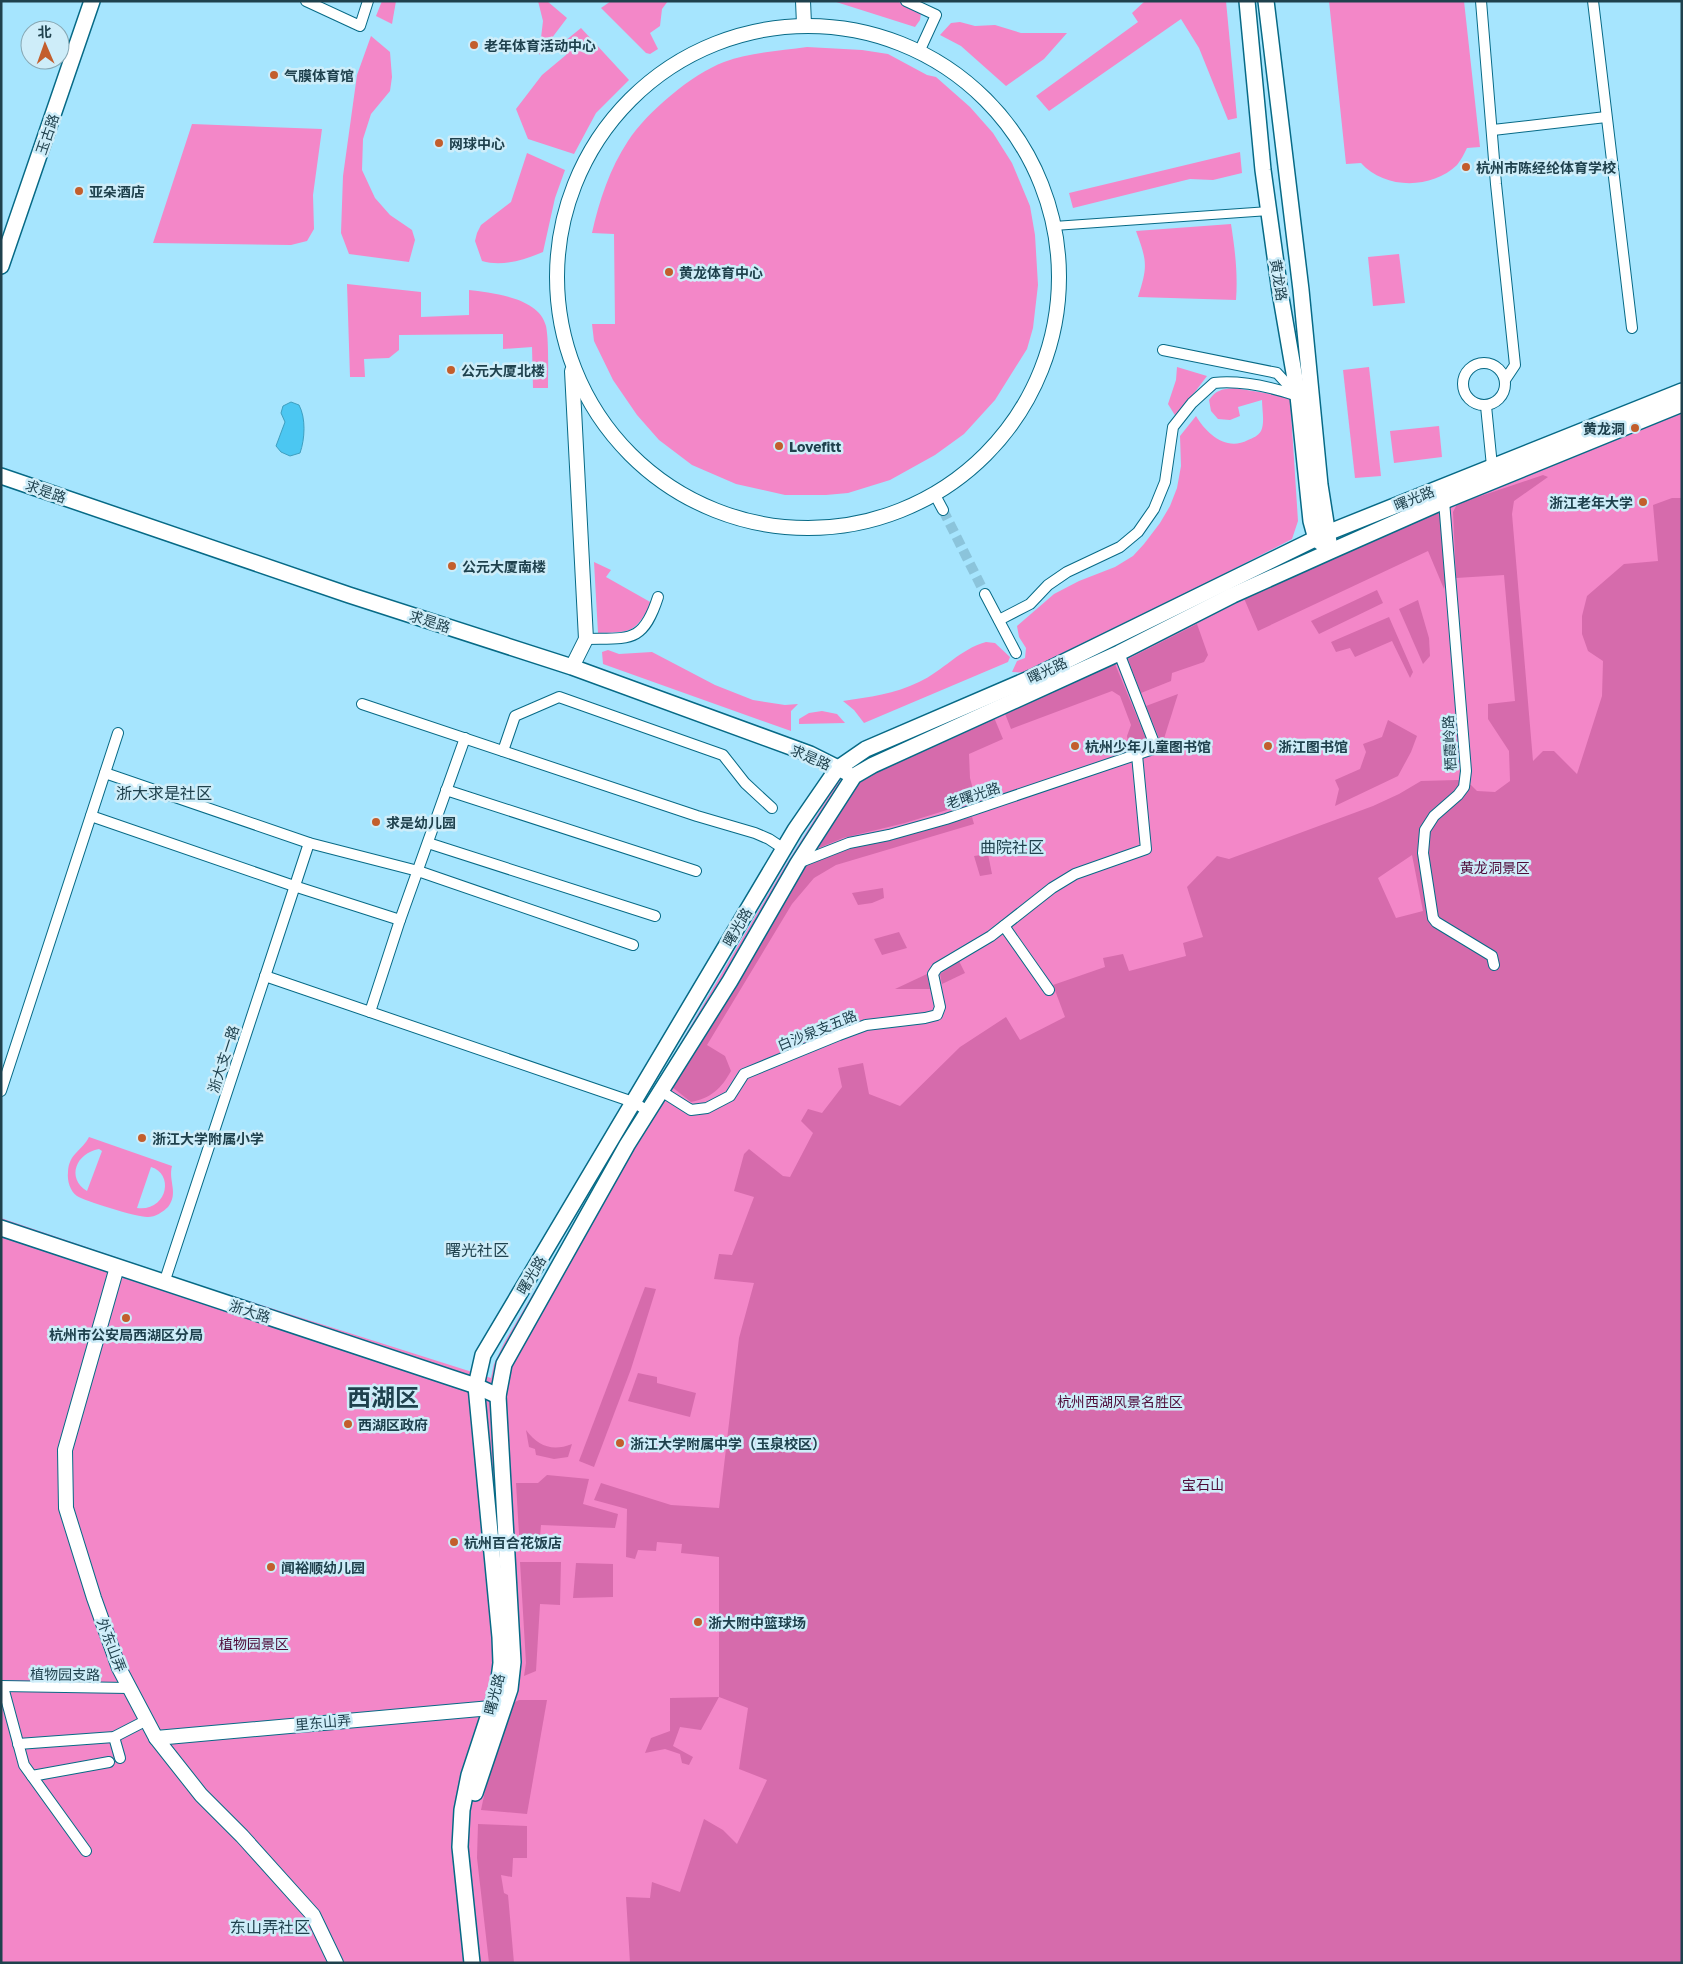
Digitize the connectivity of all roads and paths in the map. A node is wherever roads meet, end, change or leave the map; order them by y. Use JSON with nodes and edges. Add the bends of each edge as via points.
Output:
{"nodes":[{"id":1,"x":92,"y":1,"type":"edge"},
{"id":2,"x":306,"y":1,"type":"edge"},
{"id":3,"x":368,"y":1,"type":"edge"},
{"id":4,"x":803,"y":1,"type":"edge"},
{"id":5,"x":906,"y":1,"type":"edge"},
{"id":6,"x":1247,"y":1,"type":"edge"},
{"id":7,"x":1266,"y":1,"type":"edge"},
{"id":8,"x":1481,"y":1,"type":"edge"},
{"id":9,"x":1593,"y":1,"type":"edge"},
{"id":10,"x":804,"y":24,"type":"junction"},
{"id":11,"x":919,"y":52,"type":"junction"},
{"id":12,"x":1606,"y":117,"type":"junction"},
{"id":13,"x":1492,"y":130,"type":"junction"},
{"id":14,"x":1284,"y":152,"type":"junction"},
{"id":15,"x":1262,"y":156,"type":"junction"},
{"id":16,"x":1269,"y":211,"type":"junction"},
{"id":17,"x":1054,"y":226,"type":"junction"},
{"id":18,"x":1,"y":266,"type":"edge"},
{"id":19,"x":1632,"y":328,"type":"dead end"},
{"id":20,"x":1163,"y":350,"type":"dead end"},
{"id":21,"x":572,"y":365,"type":"junction"},
{"id":22,"x":1505,"y":380,"type":"junction"},
{"id":23,"x":1682,"y":391,"type":"edge"},
{"id":24,"x":1298,"y":396,"type":"junction"},
{"id":25,"x":1682,"y":404,"type":"edge"},
{"id":26,"x":1486,"y":406,"type":"junction"},
{"id":27,"x":1492,"y":466,"type":"junction"},
{"id":28,"x":1,"y":476,"type":"edge"},
{"id":29,"x":935,"y":496,"type":"junction"},
{"id":30,"x":1444,"y":501,"type":"junction"},
{"id":31,"x":943,"y":510,"type":"tunnel mouth"},
{"id":32,"x":1322,"y":536,"type":"junction"},
{"id":33,"x":1331,"y":551,"type":"junction"},
{"id":34,"x":985,"y":594,"type":"tunnel mouth"},
{"id":35,"x":658,"y":598,"type":"dead end"},
{"id":36,"x":999,"y":620,"type":"junction"},
{"id":37,"x":586,"y":639,"type":"junction"},
{"id":38,"x":1016,"y":652,"type":"dead end"},
{"id":39,"x":1118,"y":653,"type":"junction"},
{"id":40,"x":572,"y":667,"type":"junction"},
{"id":41,"x":362,"y":704,"type":"dead end"},
{"id":42,"x":118,"y":733,"type":"dead end"},
{"id":43,"x":465,"y":738,"type":"junction"},
{"id":44,"x":503,"y":751,"type":"junction"},
{"id":45,"x":1137,"y":755,"type":"junction"},
{"id":46,"x":837,"y":769,"type":"junction"},
{"id":47,"x":105,"y":773,"type":"junction"},
{"id":48,"x":854,"y":776,"type":"junction"},
{"id":49,"x":446,"y":790,"type":"junction"},
{"id":50,"x":772,"y":808,"type":"dead end"},
{"id":51,"x":91,"y":816,"type":"junction"},
{"id":52,"x":309,"y":843,"type":"junction"},
{"id":53,"x":428,"y":843,"type":"junction"},
{"id":54,"x":784,"y":849,"type":"junction"},
{"id":55,"x":798,"y":863,"type":"junction"},
{"id":56,"x":418,"y":871,"type":"junction"},
{"id":57,"x":696,"y":871,"type":"dead end"},
{"id":58,"x":294,"y":886,"type":"junction"},
{"id":59,"x":655,"y":916,"type":"dead end"},
{"id":60,"x":400,"y":920,"type":"junction"},
{"id":61,"x":1004,"y":926,"type":"junction"},
{"id":62,"x":633,"y":946,"type":"dead end"},
{"id":63,"x":1494,"y":965,"type":"dead end"},
{"id":64,"x":265,"y":976,"type":"junction"},
{"id":65,"x":1049,"y":990,"type":"dead end"},
{"id":66,"x":370,"y":1012,"type":"junction"},
{"id":67,"x":1,"y":1091,"type":"edge"},
{"id":68,"x":661,"y":1091,"type":"junction"},
{"id":69,"x":634,"y":1102,"type":"junction"},
{"id":70,"x":648,"y":1111,"type":"junction"},
{"id":71,"x":1,"y":1228,"type":"edge"},
{"id":72,"x":117,"y":1267,"type":"junction"},
{"id":73,"x":164,"y":1283,"type":"junction"},
{"id":74,"x":476,"y":1386,"type":"junction"},
{"id":75,"x":498,"y":1396,"type":"junction"},
{"id":76,"x":2,"y":1686,"type":"edge"},
{"id":77,"x":129,"y":1688,"type":"junction"},
{"id":78,"x":491,"y":1708,"type":"junction"},
{"id":79,"x":147,"y":1720,"type":"junction"},
{"id":80,"x":114,"y":1737,"type":"junction"},
{"id":81,"x":156,"y":1738,"type":"junction"},
{"id":82,"x":18,"y":1744,"type":"junction"},
{"id":83,"x":120,"y":1758,"type":"dead end"},
{"id":84,"x":109,"y":1762,"type":"dead end"},
{"id":85,"x":32,"y":1776,"type":"junction"},
{"id":86,"x":86,"y":1851,"type":"dead end"},
{"id":87,"x":336,"y":1963,"type":"edge"},
{"id":88,"x":472,"y":1963,"type":"edge"},
{"id":89,"x":482,"y":1963,"type":"edge"}],
"edges":[{"from":1,"to":18,"type":"main road","name":"玉古路"},
{"from":2,"to":3,"type":"street","via":[[360,26]]},
{"from":4,"to":10,"type":"street"},
{"from":5,"to":11,"type":"street","via":[[936,15]]},
{"from":6,"to":15,"type":"main road","name":"黄龙路"},
{"from":7,"to":14,"type":"main road","name":"黄龙路"},
{"from":8,"to":13,"type":"street"},
{"from":9,"to":12,"type":"street"},
{"from":10,"to":11,"type":"street","via":[[853,29]]},
{"from":10,"to":21,"type":"street","via":[[746,32],[665,70],[648,81],[595,137],[577,171],[561,230],[557,269]]},
{"from":11,"to":17,"type":"street","via":[[967,83],[1009,123],[1023,143],[1037,174]]},
{"from":12,"to":13,"type":"street"},
{"from":12,"to":19,"type":"street"},
{"from":13,"to":22,"type":"street","via":[[1515,365]]},
{"from":14,"to":15,"type":"main road","via":[[1280,161],[1274,164]]},
{"from":14,"to":32,"type":"main road","name":"黄龙路","via":[[1301,290]]},
{"from":15,"to":16,"type":"main road","name":"黄龙路"},
{"from":16,"to":17,"type":"street"},
{"from":16,"to":24,"type":"main road","name":"黄龙路"},
{"from":17,"to":29,"type":"street","via":[[1060,259],[1059,304],[1049,349],[1036,383],[1014,419],[985,455]]},
{"from":20,"to":24,"type":"street","via":[[1277,373]]},
{"from":21,"to":29,"type":"street","via":[[602,427],[643,467],[720,514],[773,527],[827,527],[870,520]]},
{"from":21,"to":37,"type":"street"},
{"from":22,"to":26,"type":"street","via":[[1499,400]]},
{"from":22,"to":26,"type":"street","via":[[1498,368],[1485,363],[1466,372],[1463,392],[1472,403]]},
{"from":23,"to":27,"type":"main road","name":"曙光路"},
{"from":24,"to":32,"type":"main road","name":"黄龙路","via":[[1311,521]]},
{"from":24,"to":36,"type":"street","via":[[1242,382],[1214,383],[1174,427],[1165,482],[1154,509],[1138,532],[1120,547],[1091,559],[1054,581],[1030,604]]},
{"from":25,"to":30,"type":"main road","name":"曙光路"},
{"from":26,"to":27,"type":"street"},
{"from":27,"to":32,"type":"main road","name":"曙光路"},
{"from":28,"to":40,"type":"main road","name":"求是路"},
{"from":29,"to":31,"type":"street"},
{"from":30,"to":33,"type":"main road","name":"曙光路"},
{"from":30,"to":63,"type":"street","name":"栖霞岭路","via":[[1466,771],[1464,787],[1434,816],[1425,830],[1423,853],[1433,918],[1492,956]]},
{"from":32,"to":33,"type":"main road"},
{"from":32,"to":46,"type":"main road","name":"曙光路","via":[[1031,678],[866,749]]},
{"from":33,"to":39,"type":"main road","name":"曙光路","via":[[1233,595]]},
{"from":34,"to":36,"type":"street"},
{"from":35,"to":37,"type":"street","via":[[649,621],[637,634],[627,638]]},
{"from":36,"to":38,"type":"street"},
{"from":37,"to":40,"type":"street"},
{"from":39,"to":45,"type":"street","name":"老曙光路","via":[[1156,748]]},
{"from":39,"to":48,"type":"main road","name":"曙光路"},
{"from":40,"to":46,"type":"main road","name":"求是路","via":[[810,754]]},
{"from":41,"to":43,"type":"street"},
{"from":42,"to":47,"type":"street"},
{"from":43,"to":44,"type":"street"},
{"from":43,"to":49,"type":"street"},
{"from":44,"to":50,"type":"street","via":[[515,716],[559,697],[723,755],[745,783]]},
{"from":44,"to":54,"type":"street","via":[[697,816],[755,832]]},
{"from":45,"to":55,"type":"street","name":"老曙光路","via":[[946,819],[849,843]]},
{"from":45,"to":61,"type":"street","via":[[1146,849],[1075,874]]},
{"from":46,"to":48,"type":"main road","name":"求是路"},
{"from":46,"to":54,"type":"main road","name":"曙光路"},
{"from":47,"to":51,"type":"street"},
{"from":47,"to":52,"type":"street"},
{"from":48,"to":55,"type":"main road","name":"曙光路"},
{"from":49,"to":53,"type":"street"},
{"from":49,"to":57,"type":"street"},
{"from":51,"to":58,"type":"street"},
{"from":51,"to":67,"type":"street"},
{"from":52,"to":56,"type":"street"},
{"from":52,"to":58,"type":"street","name":"浙大支一路"},
{"from":53,"to":56,"type":"street"},
{"from":53,"to":59,"type":"street"},
{"from":54,"to":69,"type":"main road","name":"曙光路"},
{"from":55,"to":68,"type":"main road","name":"曙光路","via":[[730,982]]},
{"from":56,"to":60,"type":"street"},
{"from":56,"to":62,"type":"street"},
{"from":58,"to":60,"type":"street"},
{"from":58,"to":64,"type":"street","name":"浙大支一路"},
{"from":60,"to":66,"type":"street"},
{"from":61,"to":65,"type":"street"},
{"from":61,"to":68,"type":"street","name":"白沙泉支五路","via":[[937,968],[933,974],[940,1007],[938,1015],[866,1025],[830,1038],[744,1074],[730,1096],[708,1108],[691,1110]]},
{"from":64,"to":66,"type":"street"},
{"from":64,"to":73,"type":"street","name":"浙大支一路"},
{"from":66,"to":69,"type":"street"},
{"from":68,"to":70,"type":"main road","name":"曙光路"},
{"from":69,"to":70,"type":"street"},
{"from":69,"to":74,"type":"main road","name":"曙光路","via":[[483,1355]]},
{"from":70,"to":75,"type":"main road","name":"曙光路","via":[[504,1364]]},
{"from":71,"to":72,"type":"main road","name":"浙大路"},
{"from":72,"to":73,"type":"main road","name":"浙大路"},
{"from":72,"to":77,"type":"street","name":"外东山弄","via":[[65,1450],[66,1508],[119,1668]]},
{"from":73,"to":74,"type":"main road","name":"浙大路"},
{"from":74,"to":75,"type":"main road","name":"浙大路"},
{"from":74,"to":78,"type":"main road","name":"曙光路","via":[[500,1637],[498,1688]]},
{"from":75,"to":89,"type":"main road","name":"曙光路","via":[[513,1662],[510,1689],[472,1806],[470,1854]]},
{"from":76,"to":77,"type":"street","name":"植物园支路"},
{"from":76,"to":82,"type":"street"},
{"from":77,"to":79,"type":"street","name":"外东山弄"},
{"from":78,"to":81,"type":"street","name":"里东山弄"},
{"from":78,"to":88,"type":"main road","name":"曙光路","via":[[469,1775],[462,1810],[460,1847]]},
{"from":79,"to":80,"type":"street"},
{"from":79,"to":81,"type":"street","name":"外东山弄"},
{"from":80,"to":82,"type":"street"},
{"from":80,"to":83,"type":"street"},
{"from":81,"to":87,"type":"street","name":"外东山弄","via":[[201,1794],[313,1915]]},
{"from":82,"to":85,"type":"street","via":[[24,1765]]},
{"from":84,"to":85,"type":"street"},
{"from":85,"to":86,"type":"street"}]}
